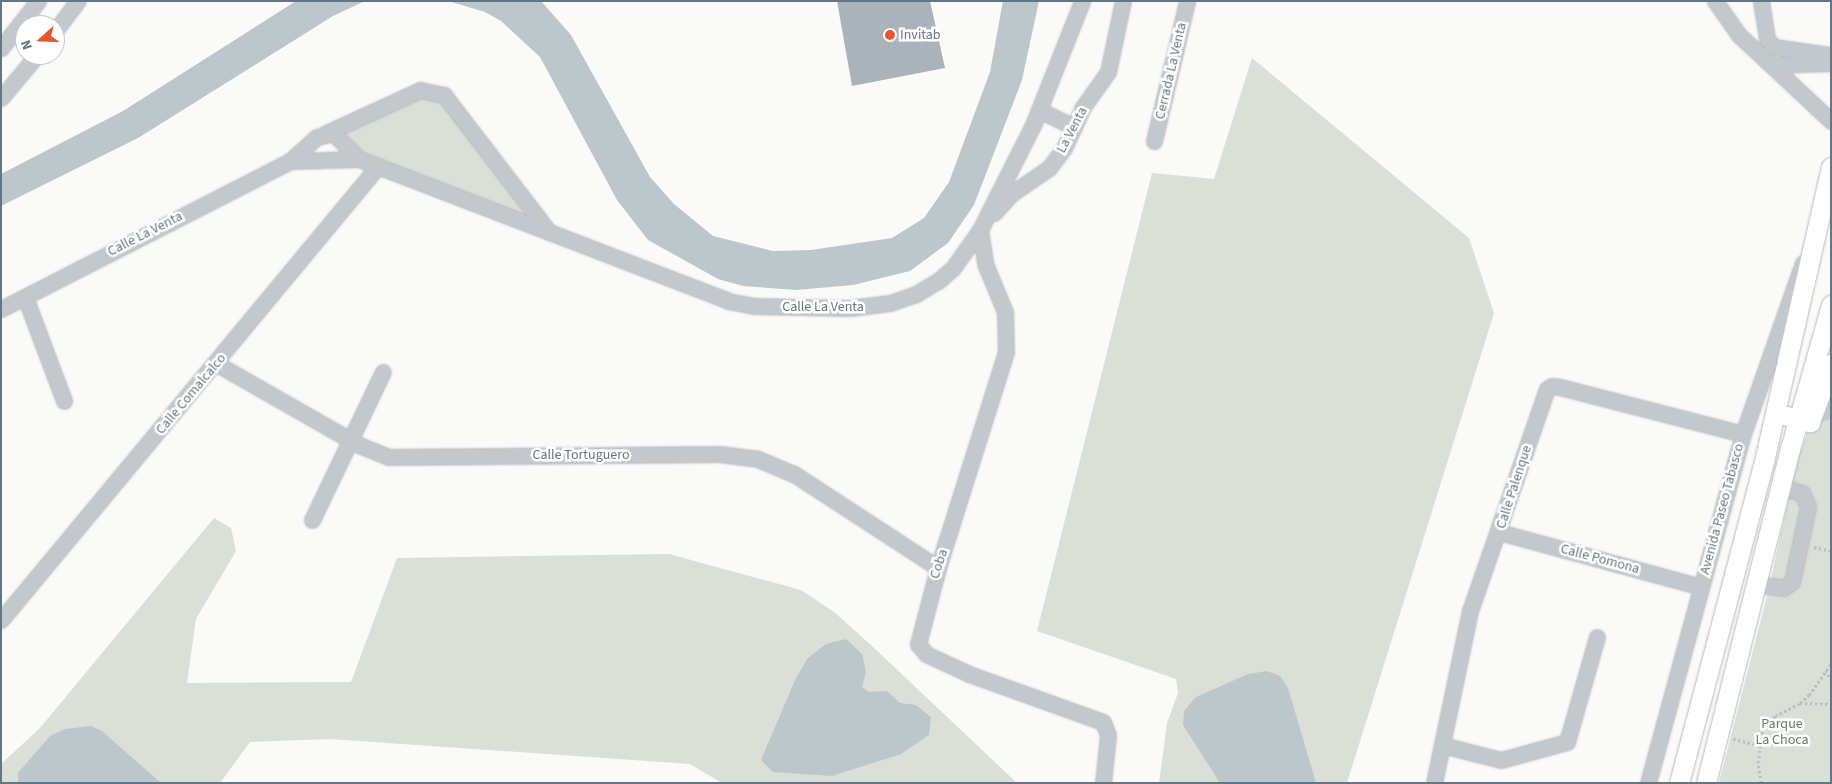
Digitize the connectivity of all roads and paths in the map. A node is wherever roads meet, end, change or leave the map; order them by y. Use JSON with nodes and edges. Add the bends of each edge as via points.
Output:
{"nodes":[{"id":1,"x":38,"y":1,"type":"edge"},
{"id":2,"x":78,"y":1,"type":"edge"},
{"id":3,"x":1082,"y":1,"type":"edge"},
{"id":4,"x":1123,"y":1,"type":"edge"},
{"id":5,"x":1187,"y":1,"type":"edge"},
{"id":6,"x":1715,"y":1,"type":"edge"},
{"id":7,"x":1761,"y":1,"type":"edge"},
{"id":8,"x":65,"y":18,"type":"edge"},
{"id":9,"x":1,"y":48,"type":"edge"},
{"id":10,"x":1831,"y":54,"type":"edge"},
{"id":11,"x":1831,"y":63,"type":"edge"},
{"id":12,"x":29,"y":65,"type":"edge"},
{"id":13,"x":1774,"y":65,"type":"junction"},
{"id":14,"x":19,"y":78,"type":"junction"},
{"id":15,"x":1,"y":81,"type":"edge"},
{"id":16,"x":1,"y":98,"type":"edge"},
{"id":17,"x":1039,"y":110,"type":"junction"},
{"id":18,"x":1831,"y":121,"type":"edge"},
{"id":19,"x":1074,"y":127,"type":"junction"},
{"id":20,"x":323,"y":135,"type":"junction"},
{"id":21,"x":1154,"y":141,"type":"dead end"},
{"id":22,"x":359,"y":159,"type":"junction"},
{"id":23,"x":290,"y":161,"type":"junction"},
{"id":24,"x":378,"y":166,"type":"junction"},
{"id":25,"x":1831,"y":167,"type":"edge"},
{"id":26,"x":980,"y":230,"type":"junction"},
{"id":27,"x":549,"y":232,"type":"junction"},
{"id":28,"x":1814,"y":242,"type":"junction"},
{"id":29,"x":25,"y":297,"type":"junction"},
{"id":30,"x":1831,"y":305,"type":"edge"},
{"id":31,"x":1,"y":309,"type":"edge"},
{"id":32,"x":217,"y":364,"type":"junction"},
{"id":33,"x":1831,"y":364,"type":"edge"},
{"id":34,"x":383,"y":372,"type":"dead end"},
{"id":35,"x":64,"y":401,"type":"dead end"},
{"id":36,"x":1775,"y":411,"type":"junction"},
{"id":37,"x":1814,"y":414,"type":"edge"},
{"id":38,"x":1743,"y":434,"type":"junction"},
{"id":39,"x":350,"y":440,"type":"junction"},
{"id":40,"x":1780,"y":487,"type":"junction"},
{"id":41,"x":312,"y":520,"type":"dead end"},
{"id":42,"x":1499,"y":532,"type":"junction"},
{"id":43,"x":938,"y":568,"type":"junction"},
{"id":44,"x":1756,"y":584,"type":"junction"},
{"id":45,"x":1701,"y":586,"type":"junction"},
{"id":46,"x":1,"y":620,"type":"edge"},
{"id":47,"x":1597,"y":637,"type":"dead end"},
{"id":48,"x":1831,"y":663,"type":"edge"},
{"id":49,"x":1826,"y":670,"type":"junction"},
{"id":50,"x":1831,"y":680,"type":"edge"},
{"id":51,"x":1800,"y":703,"type":"junction"},
{"id":52,"x":1831,"y":704,"type":"edge"},
{"id":53,"x":1719,"y":735,"type":"junction"},
{"id":54,"x":1442,"y":745,"type":"junction"},
{"id":55,"x":1759,"y":745,"type":"junction"},
{"id":56,"x":1103,"y":783,"type":"edge"},
{"id":57,"x":1434,"y":783,"type":"edge"},
{"id":58,"x":1648,"y":783,"type":"edge"},
{"id":59,"x":1679,"y":783,"type":"edge"},
{"id":60,"x":1706,"y":783,"type":"edge"},
{"id":61,"x":1760,"y":783,"type":"edge"}],
"edges":[{"from":1,"to":9,"type":"street"},
{"from":2,"to":8,"type":"street"},
{"from":3,"to":17,"type":"street","name":"Calle La Venta"},
{"from":4,"to":19,"type":"street","name":"La Venta","via":[[1108,72]]},
{"from":5,"to":21,"type":"street","name":"Cerrada La Venta"},
{"from":6,"to":13,"type":"street","via":[[1739,35]]},
{"from":7,"to":10,"type":"street","via":[[1768,39],[1774,47]]},
{"from":11,"to":13,"type":"street"},
{"from":12,"to":14,"type":"street"},
{"from":13,"to":18,"type":"street"},
{"from":14,"to":15,"type":"street"},
{"from":14,"to":16,"type":"street"},
{"from":17,"to":19,"type":"street"},
{"from":17,"to":26,"type":"street","name":"Calle La Venta"},
{"from":19,"to":26,"type":"street","name":"La Venta","via":[[1054,162],[1011,194],[995,211],[988,227]]},
{"from":20,"to":22,"type":"street","name":"Calle La Venta","via":[[333,133]]},
{"from":20,"to":23,"type":"street","name":"Calle La Venta"},
{"from":20,"to":27,"type":"street","name":"Calle La Venta","via":[[420,90],[444,95]]},
{"from":22,"to":23,"type":"street","name":"Calle La Venta"},
{"from":22,"to":24,"type":"street","name":"Calle La Venta"},
{"from":23,"to":29,"type":"street","name":"Calle La Venta"},
{"from":24,"to":27,"type":"street","name":"Calle La Venta"},
{"from":24,"to":32,"type":"street","name":"Calle Comalcalco"},
{"from":25,"to":28,"type":"main road","name":"Avenida Paseo Tabasco"},
{"from":26,"to":27,"type":"street","name":"Calle La Venta","via":[[953,268],[925,290],[890,303],[850,308],[754,306],[728,300]]},
{"from":26,"to":43,"type":"street","name":"Coba","via":[[986,266],[1005,312],[1008,338],[971,470]]},
{"from":28,"to":36,"type":"main road","name":"Avenida Paseo Tabasco"},
{"from":28,"to":38,"type":"street","name":"Avenida Paseo Tabasco","via":[[1797,276]]},
{"from":29,"to":31,"type":"street","name":"Calle La Venta"},
{"from":29,"to":35,"type":"street"},
{"from":30,"to":37,"type":"main road"},
{"from":32,"to":39,"type":"street","name":"Calle Tortuguero"},
{"from":32,"to":46,"type":"street","name":"Calle Comalcalco"},
{"from":33,"to":37,"type":"main road"},
{"from":34,"to":39,"type":"street"},
{"from":36,"to":37,"type":"main road"},
{"from":36,"to":59,"type":"main road","name":"Avenida Paseo Tabasco"},
{"from":37,"to":40,"type":"main road"},
{"from":38,"to":42,"type":"street","name":"Calle Palenque","via":[[1549,386]]},
{"from":38,"to":45,"type":"street","name":"Avenida Paseo Tabasco"},
{"from":39,"to":41,"type":"street"},
{"from":39,"to":43,"type":"street","name":"Calle Tortuguero","via":[[381,455],[399,457],[745,456],[794,474]]},
{"from":40,"to":44,"type":"main road"},
{"from":40,"to":44,"type":"street","via":[[1802,494],[1808,507],[1792,582],[1783,588]]},
{"from":42,"to":45,"type":"street","name":"Calle Pomona"},
{"from":42,"to":54,"type":"street","name":"Calle Palenque","via":[[1470,611]]},
{"from":43,"to":56,"type":"street","name":"Coba","via":[[918,635],[920,647],[969,674],[1103,722],[1108,735]]},
{"from":44,"to":53,"type":"main road"},
{"from":45,"to":58,"type":"street","name":"Avenida Paseo Tabasco"},
{"from":47,"to":54,"type":"street","via":[[1567,742],[1501,760]]},
{"from":48,"to":49,"type":"path"},
{"from":49,"to":50,"type":"path"},
{"from":49,"to":51,"type":"path"},
{"from":51,"to":52,"type":"path"},
{"from":51,"to":55,"type":"path","via":[[1775,716],[1761,734]]},
{"from":53,"to":55,"type":"path"},
{"from":53,"to":60,"type":"main road"},
{"from":54,"to":57,"type":"street","name":"Calle Palenque"},
{"from":55,"to":61,"type":"path"}]}
